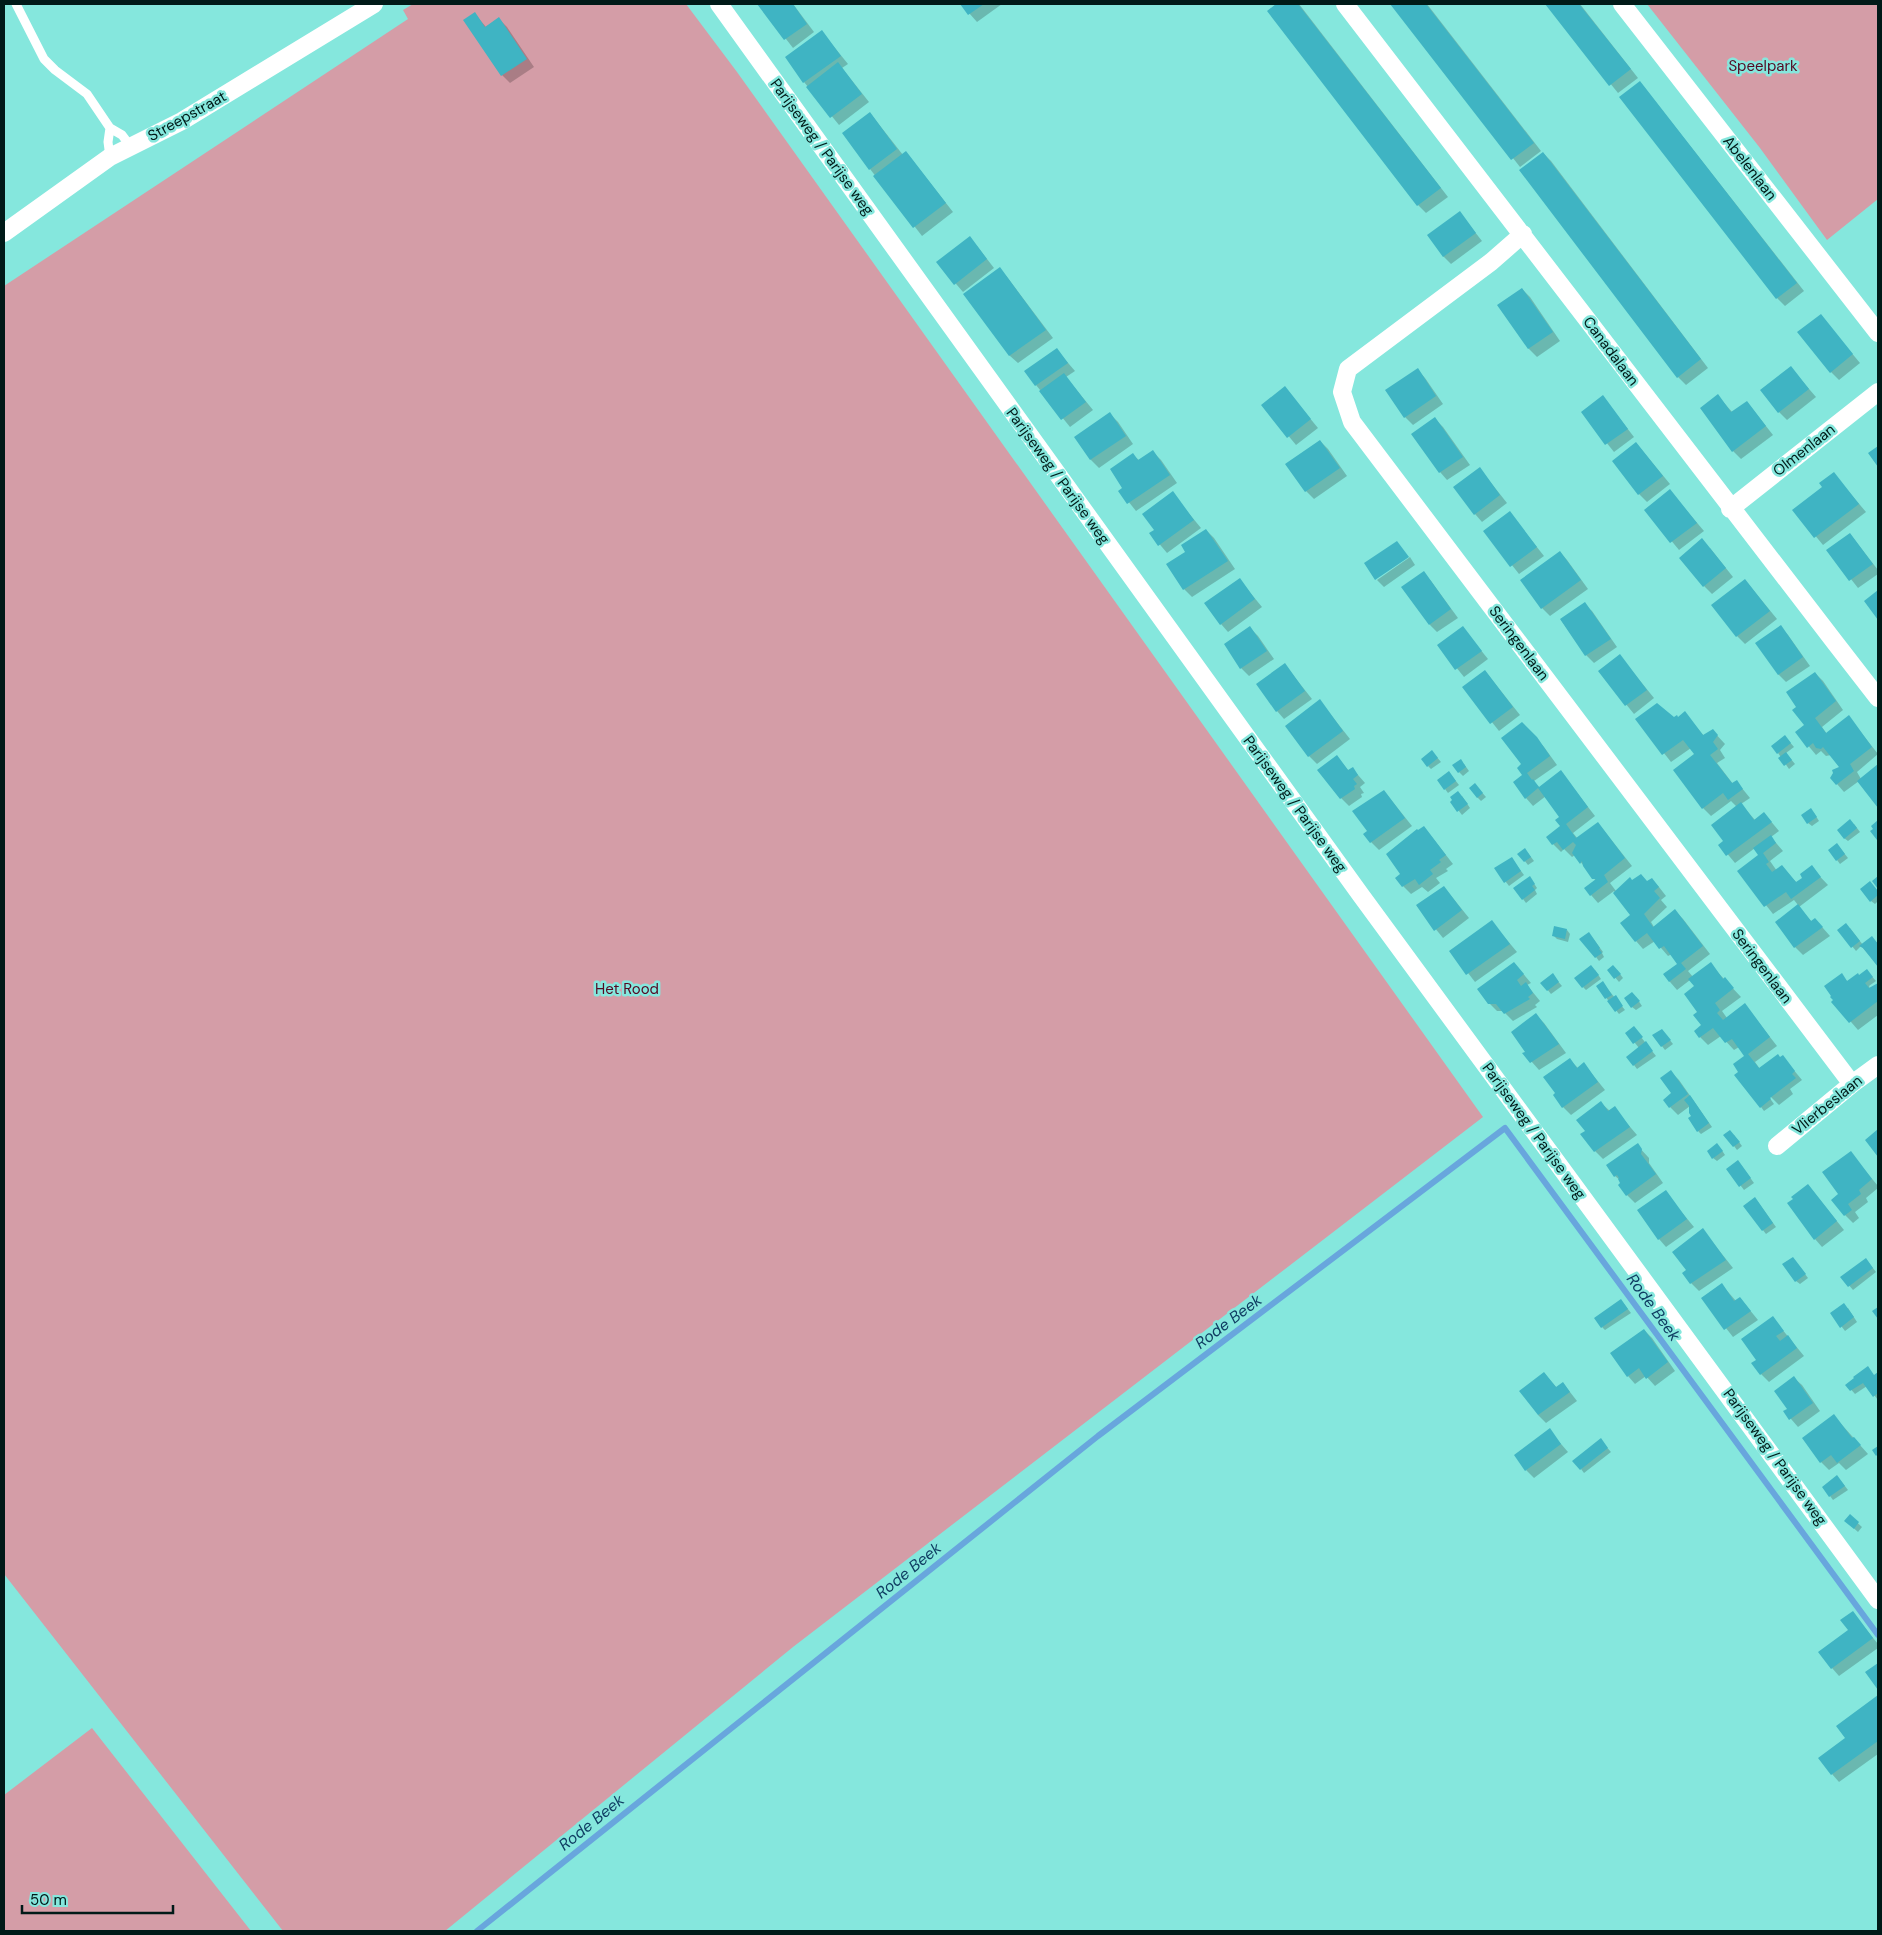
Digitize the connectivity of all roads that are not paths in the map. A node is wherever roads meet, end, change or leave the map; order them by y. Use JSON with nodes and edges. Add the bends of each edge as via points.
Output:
{"nodes":[{"id":1,"x":16,"y":4,"type":"edge"},
{"id":2,"x":374,"y":4,"type":"edge"},
{"id":3,"x":719,"y":4,"type":"edge"},
{"id":4,"x":1345,"y":4,"type":"edge"},
{"id":5,"x":1622,"y":4,"type":"edge"},
{"id":6,"x":110,"y":128,"type":"junction"},
{"id":7,"x":131,"y":147,"type":"junction"},
{"id":8,"x":110,"y":157,"type":"junction"},
{"id":9,"x":4,"y":233,"type":"edge"},
{"id":10,"x":1523,"y":234,"type":"junction"},
{"id":11,"x":1878,"y":333,"type":"edge"},
{"id":12,"x":1878,"y":392,"type":"edge"},
{"id":13,"x":1730,"y":509,"type":"junction"},
{"id":14,"x":1878,"y":698,"type":"edge"},
{"id":15,"x":1878,"y":1065,"type":"edge"},
{"id":16,"x":1852,"y":1084,"type":"junction"},
{"id":17,"x":1777,"y":1146,"type":"dead end"},
{"id":18,"x":1878,"y":1600,"type":"edge"}],
"edges":[{"from":1,"to":6,"type":"lane","via":[[44,59],[87,94]]},
{"from":2,"to":7,"type":"street","name":"Streepstraat","via":[[182,121]]},
{"from":3,"to":18,"type":"street","name":"Parijseweg / Parijse weg","via":[[1349,878]]},
{"from":4,"to":10,"type":"street","name":"Canadalaan"},
{"from":5,"to":11,"type":"street","name":"Abelenlaan"},
{"from":6,"to":7,"type":"lane","via":[[122,135]]},
{"from":6,"to":8,"type":"lane"},
{"from":7,"to":8,"type":"street","name":"Streepstraat"},
{"from":8,"to":9,"type":"street","name":"Streepstraat"},
{"from":10,"to":13,"type":"street","name":"Canadalaan"},
{"from":10,"to":16,"type":"street","name":"Seringenlaan","via":[[1491,262],[1348,369],[1342,392],[1352,422]]},
{"from":12,"to":13,"type":"street","name":"Olmenlaan"},
{"from":13,"to":14,"type":"street","name":"Canadalaan"},
{"from":15,"to":16,"type":"street","name":"Vlierbeslaan"},
{"from":16,"to":17,"type":"street","name":"Vlierbeslaan"}]}
